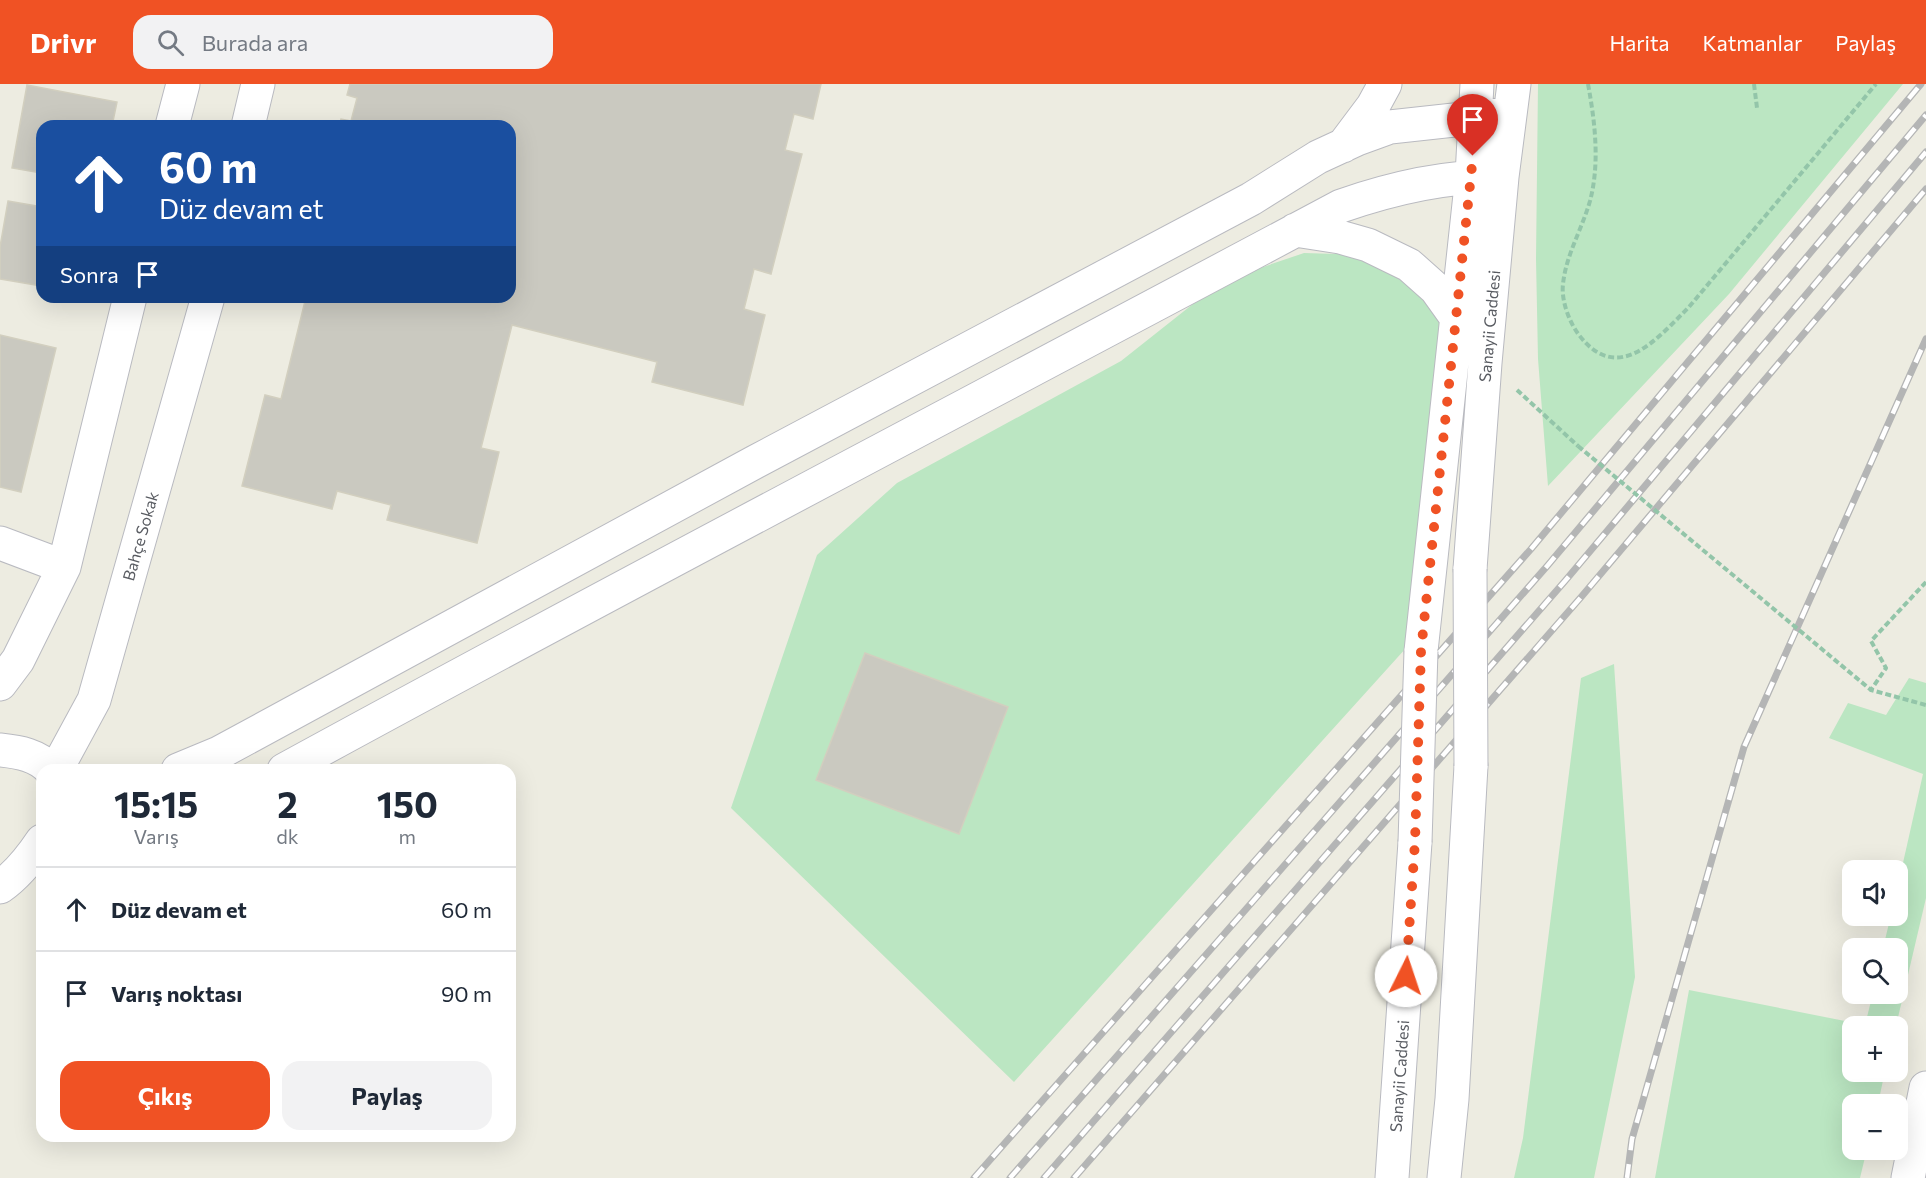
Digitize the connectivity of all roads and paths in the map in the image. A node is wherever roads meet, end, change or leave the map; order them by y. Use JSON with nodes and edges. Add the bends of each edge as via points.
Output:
{"nodes":[{"id":1,"x":183,"y":84,"type":"edge"},
{"id":2,"x":258,"y":84,"type":"edge"},
{"id":3,"x":1385,"y":84,"type":"edge"},
{"id":4,"x":1477,"y":84,"type":"edge"},
{"id":5,"x":1588,"y":84,"type":"edge"},
{"id":6,"x":1754,"y":84,"type":"edge"},
{"id":7,"x":1876,"y":84,"type":"edge"},
{"id":8,"x":1512,"y":99,"type":"edge"},
{"id":9,"x":1757,"y":108,"type":"dead end"},
{"id":10,"x":1475,"y":118,"type":"junction"},
{"id":11,"x":174,"y":120,"type":"edge"},
{"id":12,"x":249,"y":120,"type":"edge"},
{"id":13,"x":1343,"y":146,"type":"junction"},
{"id":14,"x":1487,"y":176,"type":"junction"},
{"id":15,"x":1295,"y":231,"type":"junction"},
{"id":16,"x":129,"y":303,"type":"edge"},
{"id":17,"x":206,"y":303,"type":"edge"},
{"id":18,"x":1456,"y":317,"type":"junction"},
{"id":19,"x":1485,"y":363,"type":"junction"},
{"id":20,"x":0,"y":543,"type":"edge"},
{"id":21,"x":64,"y":567,"type":"junction"},
{"id":22,"x":1926,"y":582,"type":"edge"},
{"id":23,"x":0,"y":684,"type":"edge"},
{"id":24,"x":1871,"y":690,"type":"junction"},
{"id":25,"x":1926,"y":705,"type":"edge"},
{"id":26,"x":0,"y":750,"type":"edge"},
{"id":27,"x":44,"y":764,"type":"edge"},
{"id":28,"x":59,"y":764,"type":"edge"},
{"id":29,"x":192,"y":764,"type":"edge"},
{"id":30,"x":295,"y":764,"type":"edge"},
{"id":31,"x":36,"y":850,"type":"edge"},
{"id":32,"x":36,"y":877,"type":"edge"},
{"id":33,"x":0,"y":887,"type":"edge"},
{"id":34,"x":1924,"y":1104,"type":"edge"},
{"id":35,"x":1392,"y":1178,"type":"edge"},
{"id":36,"x":1444,"y":1178,"type":"edge"},
{"id":37,"x":1908,"y":1178,"type":"edge"}],
"edges":[{"from":1,"to":11,"type":"street"},
{"from":2,"to":12,"type":"street"},
{"from":3,"to":13,"type":"street"},
{"from":4,"to":10,"type":"street"},
{"from":5,"to":7,"type":"path","via":[[1595,122],[1595,162],[1590,201],[1562,285],[1564,302],[1575,330],[1587,345],[1609,357],[1624,358],[1660,335],[1689,307]]},
{"from":6,"to":9,"type":"path"},
{"from":8,"to":10,"type":"street"},
{"from":8,"to":14,"type":"street","name":"Sanayii Caddesi"},
{"from":10,"to":13,"type":"street","via":[[1390,127]]},
{"from":10,"to":14,"type":"street"},
{"from":13,"to":29,"type":"street","via":[[1251,199]]},
{"from":14,"to":15,"type":"street","via":[[1388,190],[1341,206]]},
{"from":14,"to":18,"type":"street","name":"Sanayii Caddesi"},
{"from":14,"to":19,"type":"street","name":"Sanayii Caddesi"},
{"from":15,"to":18,"type":"street","via":[[1368,245],[1409,265],[1436,289]]},
{"from":15,"to":30,"type":"street"},
{"from":16,"to":21,"type":"street"},
{"from":17,"to":28,"type":"street","name":"Bahçe Sokak","via":[[94,700]]},
{"from":18,"to":35,"type":"street","name":"Sanayii Caddesi","bridge":true,"via":[[1421,651],[1415,842]]},
{"from":19,"to":24,"type":"path","bridge":true,"via":[[1578,446]]},
{"from":19,"to":36,"type":"street","name":"Sanayii Caddesi","bridge":true,"via":[[1470,569],[1471,766]]},
{"from":20,"to":21,"type":"street"},
{"from":21,"to":23,"type":"street","via":[[18,660]]},
{"from":22,"to":24,"type":"path","via":[[1871,641],[1886,668]]},
{"from":24,"to":25,"type":"path"},
{"from":26,"to":27,"type":"street","via":[[19,752]]},
{"from":31,"to":33,"type":"street","via":[[12,879]]},
{"from":32,"to":33,"type":"street"},
{"from":34,"to":37,"type":"street"}]}
